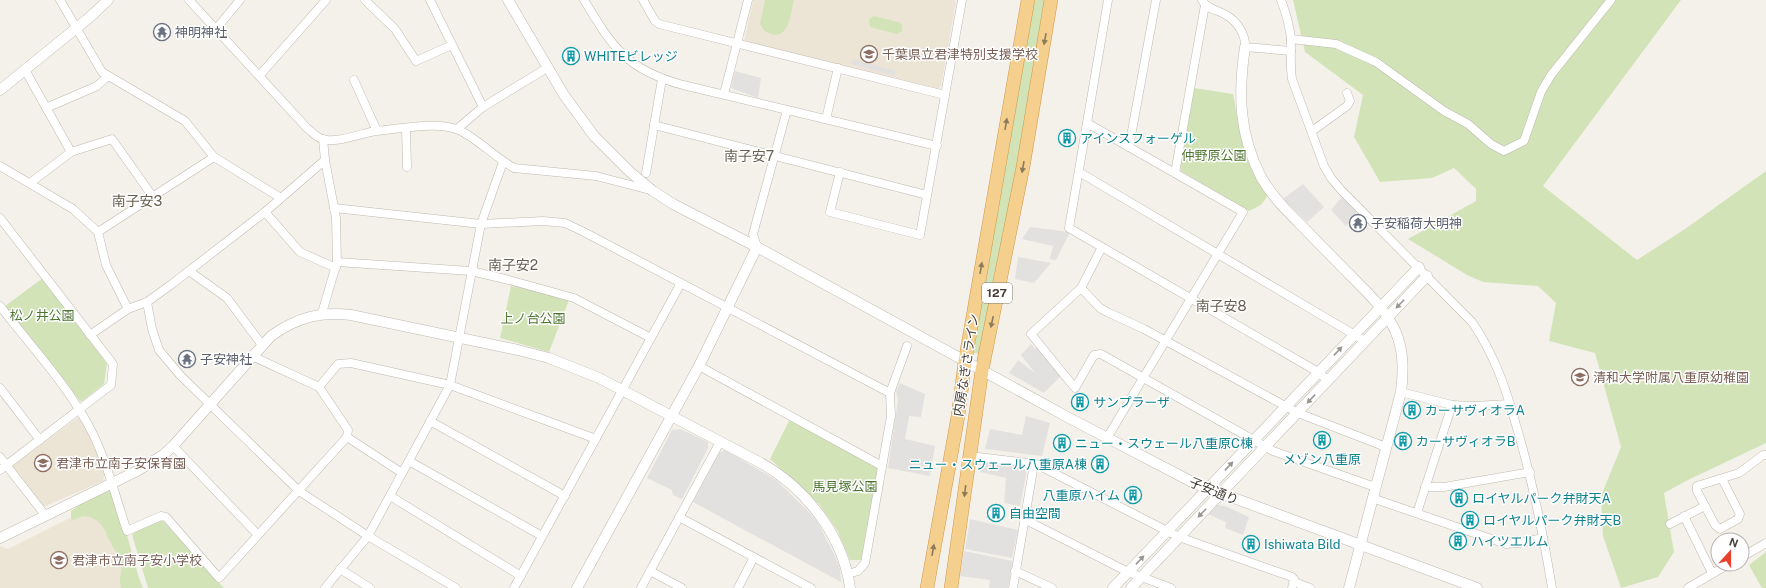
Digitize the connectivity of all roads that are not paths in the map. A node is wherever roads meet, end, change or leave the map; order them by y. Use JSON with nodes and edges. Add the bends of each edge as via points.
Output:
{"nodes":[{"id":1,"x":60,"y":0,"type":"edge"},
{"id":2,"x":108,"y":0,"type":"edge"},
{"id":3,"x":189,"y":0,"type":"edge"},
{"id":4,"x":240,"y":0,"type":"edge"},
{"id":5,"x":326,"y":0,"type":"edge"},
{"id":6,"x":365,"y":0,"type":"edge"},
{"id":7,"x":430,"y":0,"type":"edge"},
{"id":8,"x":508,"y":0,"type":"edge"},
{"id":9,"x":584,"y":0,"type":"edge"},
{"id":10,"x":643,"y":0,"type":"edge"},
{"id":11,"x":748,"y":0,"type":"edge"},
{"id":12,"x":962,"y":0,"type":"edge"},
{"id":13,"x":1028,"y":0,"type":"edge"},
{"id":14,"x":1051,"y":0,"type":"edge"},
{"id":15,"x":1108,"y":0,"type":"edge"},
{"id":16,"x":1156,"y":0,"type":"edge"},
{"id":17,"x":1281,"y":0,"type":"edge"},
{"id":18,"x":1611,"y":0,"type":"edge"},
{"id":19,"x":1203,"y":3,"type":"edge"},
{"id":20,"x":216,"y":29,"type":"junction"},
{"id":21,"x":75,"y":30,"type":"junction"},
{"id":22,"x":1291,"y":39,"type":"junction"},
{"id":23,"x":737,"y":43,"type":"junction"},
{"id":24,"x":452,"y":45,"type":"junction"},
{"id":25,"x":1245,"y":47,"type":"junction"},
{"id":26,"x":1291,"y":50,"type":"junction"},
{"id":27,"x":547,"y":68,"type":"junction"},
{"id":28,"x":838,"y":68,"type":"junction"},
{"id":29,"x":24,"y":70,"type":"junction"},
{"id":30,"x":108,"y":76,"type":"junction"},
{"id":31,"x":259,"y":76,"type":"junction"},
{"id":32,"x":662,"y":79,"type":"junction"},
{"id":33,"x":354,"y":80,"type":"dead end"},
{"id":34,"x":0,"y":90,"type":"edge"},
{"id":35,"x":1347,"y":93,"type":"dead end"},
{"id":36,"x":724,"y":94,"type":"junction"},
{"id":37,"x":945,"y":95,"type":"junction"},
{"id":38,"x":483,"y":107,"type":"junction"},
{"id":39,"x":46,"y":108,"type":"junction"},
{"id":40,"x":787,"y":110,"type":"junction"},
{"id":41,"x":826,"y":119,"type":"junction"},
{"id":42,"x":1087,"y":123,"type":"junction"},
{"id":43,"x":654,"y":125,"type":"junction"},
{"id":44,"x":406,"y":128,"type":"junction"},
{"id":45,"x":457,"y":129,"type":"junction"},
{"id":46,"x":378,"y":131,"type":"junction"},
{"id":47,"x":1312,"y":131,"type":"junction"},
{"id":48,"x":323,"y":139,"type":"junction"},
{"id":49,"x":936,"y":146,"type":"junction"},
{"id":50,"x":1129,"y":147,"type":"junction"},
{"id":51,"x":71,"y":152,"type":"junction"},
{"id":52,"x":776,"y":156,"type":"junction"},
{"id":53,"x":214,"y":157,"type":"junction"},
{"id":54,"x":325,"y":160,"type":"junction"},
{"id":55,"x":503,"y":162,"type":"junction"},
{"id":56,"x":0,"y":166,"type":"edge"},
{"id":57,"x":407,"y":167,"type":"dead end"},
{"id":58,"x":840,"y":172,"type":"junction"},
{"id":59,"x":1079,"y":172,"type":"junction"},
{"id":60,"x":646,"y":173,"type":"dead end"},
{"id":61,"x":1175,"y":173,"type":"junction"},
{"id":62,"x":30,"y":183,"type":"junction"},
{"id":63,"x":653,"y":191,"type":"junction"},
{"id":64,"x":927,"y":195,"type":"junction"},
{"id":65,"x":153,"y":197,"type":"junction"},
{"id":66,"x":281,"y":198,"type":"junction"},
{"id":67,"x":334,"y":208,"type":"junction"},
{"id":68,"x":265,"y":212,"type":"junction"},
{"id":69,"x":0,"y":218,"type":"edge"},
{"id":70,"x":481,"y":224,"type":"junction"},
{"id":71,"x":98,"y":232,"type":"junction"},
{"id":72,"x":757,"y":247,"type":"junction"},
{"id":73,"x":1102,"y":247,"type":"junction"},
{"id":74,"x":1218,"y":253,"type":"junction"},
{"id":75,"x":336,"y":265,"type":"junction"},
{"id":76,"x":1419,"y":267,"type":"junction"},
{"id":77,"x":189,"y":271,"type":"junction"},
{"id":78,"x":471,"y":271,"type":"junction"},
{"id":79,"x":1427,"y":276,"type":"junction"},
{"id":80,"x":681,"y":283,"type":"junction"},
{"id":81,"x":1081,"y":288,"type":"junction"},
{"id":82,"x":1192,"y":298,"type":"junction"},
{"id":83,"x":147,"y":302,"type":"junction"},
{"id":84,"x":727,"y":307,"type":"junction"},
{"id":85,"x":1380,"y":307,"type":"junction"},
{"id":86,"x":1,"y":309,"type":"edge"},
{"id":87,"x":128,"y":309,"type":"junction"},
{"id":88,"x":322,"y":313,"type":"junction"},
{"id":89,"x":1388,"y":318,"type":"junction"},
{"id":90,"x":1354,"y":334,"type":"junction"},
{"id":91,"x":90,"y":335,"type":"junction"},
{"id":92,"x":459,"y":338,"type":"junction"},
{"id":93,"x":651,"y":338,"type":"junction"},
{"id":94,"x":1166,"y":340,"type":"junction"},
{"id":95,"x":1365,"y":341,"type":"junction"},
{"id":96,"x":262,"y":345,"type":"junction"},
{"id":97,"x":907,"y":346,"type":"dead end"},
{"id":98,"x":252,"y":356,"type":"junction"},
{"id":99,"x":965,"y":362,"type":"junction"},
{"id":100,"x":699,"y":366,"type":"junction"},
{"id":101,"x":982,"y":370,"type":"junction"},
{"id":102,"x":1318,"y":372,"type":"junction"},
{"id":103,"x":1143,"y":379,"type":"junction"},
{"id":104,"x":1328,"y":381,"type":"junction"},
{"id":105,"x":450,"y":385,"type":"junction"},
{"id":106,"x":0,"y":388,"type":"edge"},
{"id":107,"x":319,"y":388,"type":"junction"},
{"id":108,"x":623,"y":390,"type":"junction"},
{"id":109,"x":1401,"y":392,"type":"junction"},
{"id":110,"x":890,"y":393,"type":"junction"},
{"id":111,"x":210,"y":404,"type":"junction"},
{"id":112,"x":1510,"y":404,"type":"junction"},
{"id":113,"x":1452,"y":405,"type":"junction"},
{"id":114,"x":1286,"y":406,"type":"junction"},
{"id":115,"x":80,"y":410,"type":"junction"},
{"id":116,"x":1298,"y":413,"type":"junction"},
{"id":117,"x":672,"y":416,"type":"junction"},
{"id":118,"x":430,"y":422,"type":"junction"},
{"id":119,"x":347,"y":437,"type":"junction"},
{"id":120,"x":1107,"y":438,"type":"junction"},
{"id":121,"x":596,"y":439,"type":"junction"},
{"id":122,"x":40,"y":440,"type":"junction"},
{"id":123,"x":1253,"y":441,"type":"junction"},
{"id":124,"x":720,"y":442,"type":"junction"},
{"id":125,"x":173,"y":446,"type":"junction"},
{"id":126,"x":1265,"y":447,"type":"junction"},
{"id":127,"x":1386,"y":447,"type":"junction"},
{"id":128,"x":1766,"y":455,"type":"edge"},
{"id":129,"x":0,"y":457,"type":"edge"},
{"id":130,"x":978,"y":457,"type":"dead end"},
{"id":131,"x":409,"y":460,"type":"junction"},
{"id":132,"x":1034,"y":464,"type":"junction"},
{"id":133,"x":882,"y":466,"type":"junction"},
{"id":134,"x":3,"y":468,"type":"edge"},
{"id":135,"x":1530,"y":472,"type":"junction"},
{"id":136,"x":402,"y":473,"type":"junction"},
{"id":137,"x":1722,"y":479,"type":"junction"},
{"id":138,"x":111,"y":483,"type":"junction"},
{"id":139,"x":1375,"y":487,"type":"junction"},
{"id":140,"x":1425,"y":487,"type":"junction"},
{"id":141,"x":1207,"y":489,"type":"junction"},
{"id":142,"x":299,"y":491,"type":"junction"},
{"id":143,"x":1220,"y":494,"type":"junction"},
{"id":144,"x":390,"y":496,"type":"junction"},
{"id":145,"x":565,"y":496,"type":"junction"},
{"id":146,"x":1372,"y":498,"type":"junction"},
{"id":147,"x":1705,"y":506,"type":"junction"},
{"id":148,"x":1416,"y":513,"type":"junction"},
{"id":149,"x":45,"y":515,"type":"junction"},
{"id":150,"x":1684,"y":516,"type":"junction"},
{"id":151,"x":679,"y":517,"type":"junction"},
{"id":152,"x":1024,"y":519,"type":"junction"},
{"id":153,"x":1670,"y":524,"type":"dead end"},
{"id":154,"x":1167,"y":531,"type":"junction"},
{"id":155,"x":258,"y":535,"type":"junction"},
{"id":156,"x":368,"y":536,"type":"junction"},
{"id":157,"x":542,"y":536,"type":"junction"},
{"id":158,"x":1179,"y":537,"type":"junction"},
{"id":159,"x":0,"y":538,"type":"edge"},
{"id":160,"x":1543,"y":538,"type":"junction"},
{"id":161,"x":1766,"y":543,"type":"edge"},
{"id":162,"x":1359,"y":545,"type":"junction"},
{"id":163,"x":1750,"y":552,"type":"edge"},
{"id":164,"x":754,"y":557,"type":"junction"},
{"id":165,"x":340,"y":569,"type":"junction"},
{"id":166,"x":650,"y":571,"type":"junction"},
{"id":167,"x":1015,"y":571,"type":"junction"},
{"id":168,"x":1128,"y":572,"type":"junction"},
{"id":169,"x":1715,"y":572,"type":"edge"},
{"id":170,"x":848,"y":574,"type":"junction"},
{"id":171,"x":1712,"y":574,"type":"junction"},
{"id":172,"x":521,"y":576,"type":"junction"},
{"id":173,"x":1141,"y":578,"type":"junction"},
{"id":174,"x":1293,"y":585,"type":"edge"},
{"id":175,"x":325,"y":588,"type":"edge"},
{"id":176,"x":370,"y":588,"type":"edge"},
{"id":177,"x":456,"y":588,"type":"edge"},
{"id":178,"x":514,"y":588,"type":"edge"},
{"id":179,"x":577,"y":588,"type":"edge"},
{"id":180,"x":641,"y":588,"type":"edge"},
{"id":181,"x":682,"y":588,"type":"edge"},
{"id":182,"x":738,"y":588,"type":"edge"},
{"id":183,"x":811,"y":588,"type":"edge"},
{"id":184,"x":850,"y":588,"type":"edge"},
{"id":185,"x":927,"y":588,"type":"edge"},
{"id":186,"x":951,"y":588,"type":"edge"},
{"id":187,"x":1012,"y":588,"type":"edge"},
{"id":188,"x":1052,"y":588,"type":"edge"},
{"id":189,"x":1113,"y":588,"type":"edge"},
{"id":190,"x":1131,"y":588,"type":"edge"},
{"id":191,"x":1171,"y":588,"type":"edge"},
{"id":192,"x":1310,"y":588,"type":"edge"},
{"id":193,"x":1349,"y":588,"type":"edge"},
{"id":194,"x":1477,"y":588,"type":"edge"},
{"id":195,"x":1552,"y":588,"type":"edge"},
{"id":196,"x":1688,"y":588,"type":"edge"}],
"edges":[{"from":1,"to":21,"type":"street"},
{"from":2,"to":21,"type":"street"},
{"from":3,"to":20,"type":"street"},
{"from":4,"to":20,"type":"street"},
{"from":5,"to":31,"type":"street"},
{"from":6,"to":24,"type":"street","via":[[395,29],[416,61]]},
{"from":7,"to":24,"type":"street"},
{"from":8,"to":27,"type":"street","name":"子安通り"},
{"from":9,"to":32,"type":"street","via":[[606,36],[621,54],[637,67]]},
{"from":10,"to":23,"type":"street","via":[[659,24]]},
{"from":11,"to":23,"type":"street"},
{"from":12,"to":37,"type":"street"},
{"from":99,"to":13,"type":"highway","name":"内房なぎさライン","number":"127","one_way":true},
{"from":14,"to":101,"type":"highway","name":"内房なぎさライン","number":"127","one_way":true,"via":[[1023,167]]},
{"from":15,"to":42,"type":"street"},
{"from":16,"to":50,"type":"street"},
{"from":17,"to":22,"type":"street"},
{"from":18,"to":22,"type":"street","via":[[1551,75],[1541,92],[1524,141],[1504,151],[1376,62],[1336,44]]},
{"from":19,"to":25,"type":"street","via":[[1228,16],[1243,33],[1246,39]]},
{"from":19,"to":61,"type":"street"},
{"from":20,"to":31,"type":"street"},
{"from":21,"to":29,"type":"street"},
{"from":21,"to":30,"type":"street","via":[[102,72]]},
{"from":22,"to":26,"type":"street"},
{"from":23,"to":28,"type":"street"},
{"from":23,"to":36,"type":"street"},
{"from":24,"to":38,"type":"street"},
{"from":25,"to":26,"type":"street"},
{"from":25,"to":85,"type":"street","via":[[1240,78],[1241,114],[1246,139],[1262,178],[1280,204]]},
{"from":26,"to":47,"type":"street","via":[[1292,78]]},
{"from":27,"to":38,"type":"street"},
{"from":27,"to":63,"type":"street","name":"子安通り","via":[[594,136]]},
{"from":28,"to":37,"type":"street"},
{"from":28,"to":41,"type":"street"},
{"from":29,"to":34,"type":"street"},
{"from":29,"to":39,"type":"street"},
{"from":30,"to":39,"type":"street","via":[[97,86]]},
{"from":30,"to":53,"type":"street","via":[[185,121]]},
{"from":31,"to":48,"type":"street","via":[[307,128]]},
{"from":32,"to":36,"type":"street"},
{"from":32,"to":43,"type":"street"},
{"from":33,"to":46,"type":"street"},
{"from":35,"to":47,"type":"street","via":[[1350,101],[1347,106]]},
{"from":36,"to":40,"type":"street"},
{"from":37,"to":49,"type":"street"},
{"from":38,"to":45,"type":"street"},
{"from":39,"to":51,"type":"street"},
{"from":40,"to":41,"type":"street"},
{"from":40,"to":52,"type":"street"},
{"from":41,"to":49,"type":"street"},
{"from":42,"to":50,"type":"street"},
{"from":42,"to":59,"type":"street"},
{"from":43,"to":52,"type":"street"},
{"from":43,"to":60,"type":"street"},
{"from":44,"to":45,"type":"street","via":[[442,126]]},
{"from":44,"to":46,"type":"street"},
{"from":44,"to":57,"type":"street"},
{"from":45,"to":55,"type":"street"},
{"from":46,"to":48,"type":"street","via":[[332,140]]},
{"from":47,"to":76,"type":"street","via":[[1331,178]]},
{"from":48,"to":54,"type":"street"},
{"from":49,"to":64,"type":"street"},
{"from":50,"to":61,"type":"street"},
{"from":51,"to":62,"type":"street"},
{"from":51,"to":65,"type":"street","via":[[112,139]]},
{"from":52,"to":58,"type":"street"},
{"from":52,"to":72,"type":"street","via":[[753,234]]},
{"from":53,"to":65,"type":"street"},
{"from":53,"to":66,"type":"street"},
{"from":54,"to":66,"type":"street"},
{"from":54,"to":67,"type":"street"},
{"from":55,"to":63,"type":"street","via":[[525,170],[596,176]]},
{"from":55,"to":70,"type":"street"},
{"from":56,"to":62,"type":"street"},
{"from":58,"to":64,"type":"street"},
{"from":58,"to":64,"type":"street","via":[[830,212],[920,235]]},
{"from":59,"to":73,"type":"street","via":[[1069,228]]},
{"from":59,"to":74,"type":"street"},
{"from":61,"to":74,"type":"street","via":[[1243,212]]},
{"from":62,"to":71,"type":"street","via":[[73,209]]},
{"from":63,"to":72,"type":"street","name":"子安通り"},
{"from":65,"to":71,"type":"street"},
{"from":66,"to":68,"type":"street"},
{"from":67,"to":70,"type":"street"},
{"from":67,"to":75,"type":"street"},
{"from":68,"to":75,"type":"street","via":[[300,252]]},
{"from":68,"to":77,"type":"street"},
{"from":69,"to":91,"type":"street"},
{"from":70,"to":78,"type":"street"},
{"from":70,"to":80,"type":"street","via":[[543,221],[565,223]]},
{"from":71,"to":87,"type":"street","via":[[106,265]]},
{"from":72,"to":84,"type":"street"},
{"from":72,"to":99,"type":"street","name":"子安通り"},
{"from":73,"to":81,"type":"street"},
{"from":73,"to":82,"type":"street"},
{"from":74,"to":82,"type":"street"},
{"from":74,"to":90,"type":"street"},
{"from":75,"to":78,"type":"street"},
{"from":75,"to":88,"type":"street"},
{"from":76,"to":79,"type":"street"},
{"from":76,"to":85,"type":"street"},
{"from":77,"to":83,"type":"street"},
{"from":77,"to":96,"type":"street","via":[[227,298]]},
{"from":78,"to":92,"type":"street"},
{"from":78,"to":93,"type":"street","via":[[574,298]]},
{"from":79,"to":89,"type":"street","one_way":true},
{"from":79,"to":112,"type":"street","via":[[1472,322],[1482,337],[1501,375]]},
{"from":80,"to":84,"type":"street"},
{"from":80,"to":93,"type":"street"},
{"from":81,"to":94,"type":"street","via":[[1100,308]]},
{"from":81,"to":103,"type":"street","via":[[1031,334],[1075,388],[1096,354],[1101,354]]},
{"from":82,"to":94,"type":"street"},
{"from":82,"to":102,"type":"street"},
{"from":83,"to":87,"type":"street"},
{"from":83,"to":111,"type":"street","via":[[159,350]]},
{"from":84,"to":100,"type":"street"},
{"from":84,"to":110,"type":"street"},
{"from":85,"to":89,"type":"street"},
{"from":85,"to":90,"type":"street"},
{"from":86,"to":115,"type":"street","via":[[65,387]]},
{"from":87,"to":91,"type":"street"},
{"from":88,"to":92,"type":"street","via":[[351,315]]},
{"from":88,"to":96,"type":"street","via":[[282,328]]},
{"from":89,"to":95,"type":"street"},
{"from":89,"to":109,"type":"street","via":[[1401,349]]},
{"from":90,"to":95,"type":"street"},
{"from":102,"to":90,"type":"street","one_way":true},
{"from":91,"to":115,"type":"street","via":[[113,364],[111,385]]},
{"from":92,"to":105,"type":"street"},
{"from":92,"to":108,"type":"street","via":[[549,358]]},
{"from":93,"to":108,"type":"street"},
{"from":94,"to":103,"type":"street"},
{"from":94,"to":114,"type":"street"},
{"from":95,"to":104,"type":"street"},
{"from":96,"to":98,"type":"street"},
{"from":97,"to":110,"type":"street"},
{"from":98,"to":107,"type":"street"},
{"from":98,"to":111,"type":"street"},
{"from":99,"to":101,"type":"street","name":"子安通り"},
{"from":185,"to":99,"type":"highway","name":"内房なぎさライン","number":"127","one_way":true,"via":[[958,416]]},
{"from":100,"to":117,"type":"street"},
{"from":100,"to":133,"type":"street"},
{"from":101,"to":120,"type":"street","name":"子安通り"},
{"from":101,"to":186,"type":"highway","name":"内房なぎさライン","number":"127","one_way":true},
{"from":102,"to":104,"type":"street"},
{"from":102,"to":114,"type":"street"},
{"from":103,"to":120,"type":"street"},
{"from":103,"to":123,"type":"street"},
{"from":104,"to":116,"type":"street","one_way":true},
{"from":105,"to":107,"type":"street","via":[[351,363],[338,364]]},
{"from":105,"to":118,"type":"street"},
{"from":105,"to":121,"type":"street"},
{"from":106,"to":122,"type":"street"},
{"from":107,"to":119,"type":"street","via":[[348,430]]},
{"from":108,"to":117,"type":"street"},
{"from":108,"to":121,"type":"street"},
{"from":109,"to":113,"type":"street"},
{"from":109,"to":127,"type":"street"},
{"from":110,"to":133,"type":"street","via":[[891,416]]},
{"from":111,"to":125,"type":"street"},
{"from":111,"to":142,"type":"street"},
{"from":112,"to":113,"type":"street"},
{"from":112,"to":135,"type":"street"},
{"from":113,"to":140,"type":"street"},
{"from":114,"to":116,"type":"street"},
{"from":114,"to":123,"type":"street"},
{"from":115,"to":122,"type":"street"},
{"from":115,"to":138,"type":"street","via":[[94,435]]},
{"from":116,"to":126,"type":"street"},
{"from":116,"to":127,"type":"street"},
{"from":117,"to":124,"type":"street"},
{"from":117,"to":179,"type":"street"},
{"from":118,"to":131,"type":"street"},
{"from":118,"to":145,"type":"street"},
{"from":119,"to":136,"type":"street"},
{"from":119,"to":142,"type":"street"},
{"from":120,"to":141,"type":"street","name":"子安通り"},
{"from":121,"to":145,"type":"street"},
{"from":122,"to":134,"type":"street"},
{"from":123,"to":126,"type":"street"},
{"from":141,"to":123,"type":"street","one_way":true},
{"from":124,"to":151,"type":"street"},
{"from":124,"to":170,"type":"street","via":[[774,470],[808,500],[835,540]]},
{"from":125,"to":138,"type":"street","via":[[150,464]]},
{"from":125,"to":155,"type":"street"},
{"from":126,"to":139,"type":"street"},
{"from":126,"to":143,"type":"street"},
{"from":127,"to":139,"type":"street"},
{"from":128,"to":137,"type":"street","via":[[1739,473]]},
{"from":129,"to":134,"type":"street"},
{"from":130,"to":132,"type":"street"},
{"from":131,"to":136,"type":"street"},
{"from":131,"to":157,"type":"street"},
{"from":132,"to":152,"type":"street"},
{"from":132,"to":154,"type":"street"},
{"from":133,"to":170,"type":"street","via":[[865,563],[858,571]]},
{"from":134,"to":149,"type":"street"},
{"from":135,"to":140,"type":"street","via":[[1444,487]]},
{"from":135,"to":160,"type":"street"},
{"from":136,"to":144,"type":"street"},
{"from":137,"to":147,"type":"street","via":[[1697,486]]},
{"from":137,"to":147,"type":"street","via":[[1740,514],[1738,519],[1720,528]]},
{"from":138,"to":149,"type":"street"},
{"from":138,"to":155,"type":"street","via":[[127,531],[161,516],[166,518],[219,578]]},
{"from":139,"to":146,"type":"street"},
{"from":140,"to":148,"type":"street"},
{"from":141,"to":143,"type":"street","name":"子安通り"},
{"from":141,"to":154,"type":"street"},
{"from":142,"to":155,"type":"street"},
{"from":142,"to":156,"type":"street"},
{"from":143,"to":158,"type":"street","one_way":true},
{"from":143,"to":162,"type":"street","name":"子安通り"},
{"from":144,"to":156,"type":"street"},
{"from":144,"to":172,"type":"street"},
{"from":145,"to":157,"type":"street"},
{"from":146,"to":148,"type":"street"},
{"from":146,"to":162,"type":"street"},
{"from":147,"to":150,"type":"street"},
{"from":148,"to":160,"type":"street","via":[[1506,544]]},
{"from":149,"to":159,"type":"street"},
{"from":150,"to":153,"type":"street"},
{"from":150,"to":171,"type":"street"},
{"from":151,"to":164,"type":"street"},
{"from":151,"to":166,"type":"street"},
{"from":152,"to":167,"type":"street"},
{"from":152,"to":168,"type":"street"},
{"from":154,"to":158,"type":"street"},
{"from":168,"to":154,"type":"street","one_way":true},
{"from":156,"to":165,"type":"street"},
{"from":156,"to":177,"type":"street"},
{"from":157,"to":172,"type":"street"},
{"from":158,"to":173,"type":"street"},
{"from":158,"to":174,"type":"street","via":[[1292,577]]},
{"from":160,"to":195,"type":"street"},
{"from":161,"to":163,"type":"street"},
{"from":162,"to":193,"type":"street"},
{"from":162,"to":194,"type":"street","name":"子安通り"},
{"from":164,"to":182,"type":"street"},
{"from":164,"to":183,"type":"street"},
{"from":165,"to":175,"type":"street"},
{"from":165,"to":176,"type":"street"},
{"from":166,"to":180,"type":"street"},
{"from":166,"to":181,"type":"street"},
{"from":167,"to":187,"type":"street"},
{"from":167,"to":188,"type":"street"},
{"from":168,"to":173,"type":"street"},
{"from":168,"to":189,"type":"street"},
{"from":169,"to":171,"type":"street"},
{"from":170,"to":184,"type":"street"},
{"from":171,"to":196,"type":"street"},
{"from":172,"to":178,"type":"street"},
{"from":173,"to":190,"type":"street"},
{"from":173,"to":191,"type":"street"},
{"from":174,"to":192,"type":"street"}]}
